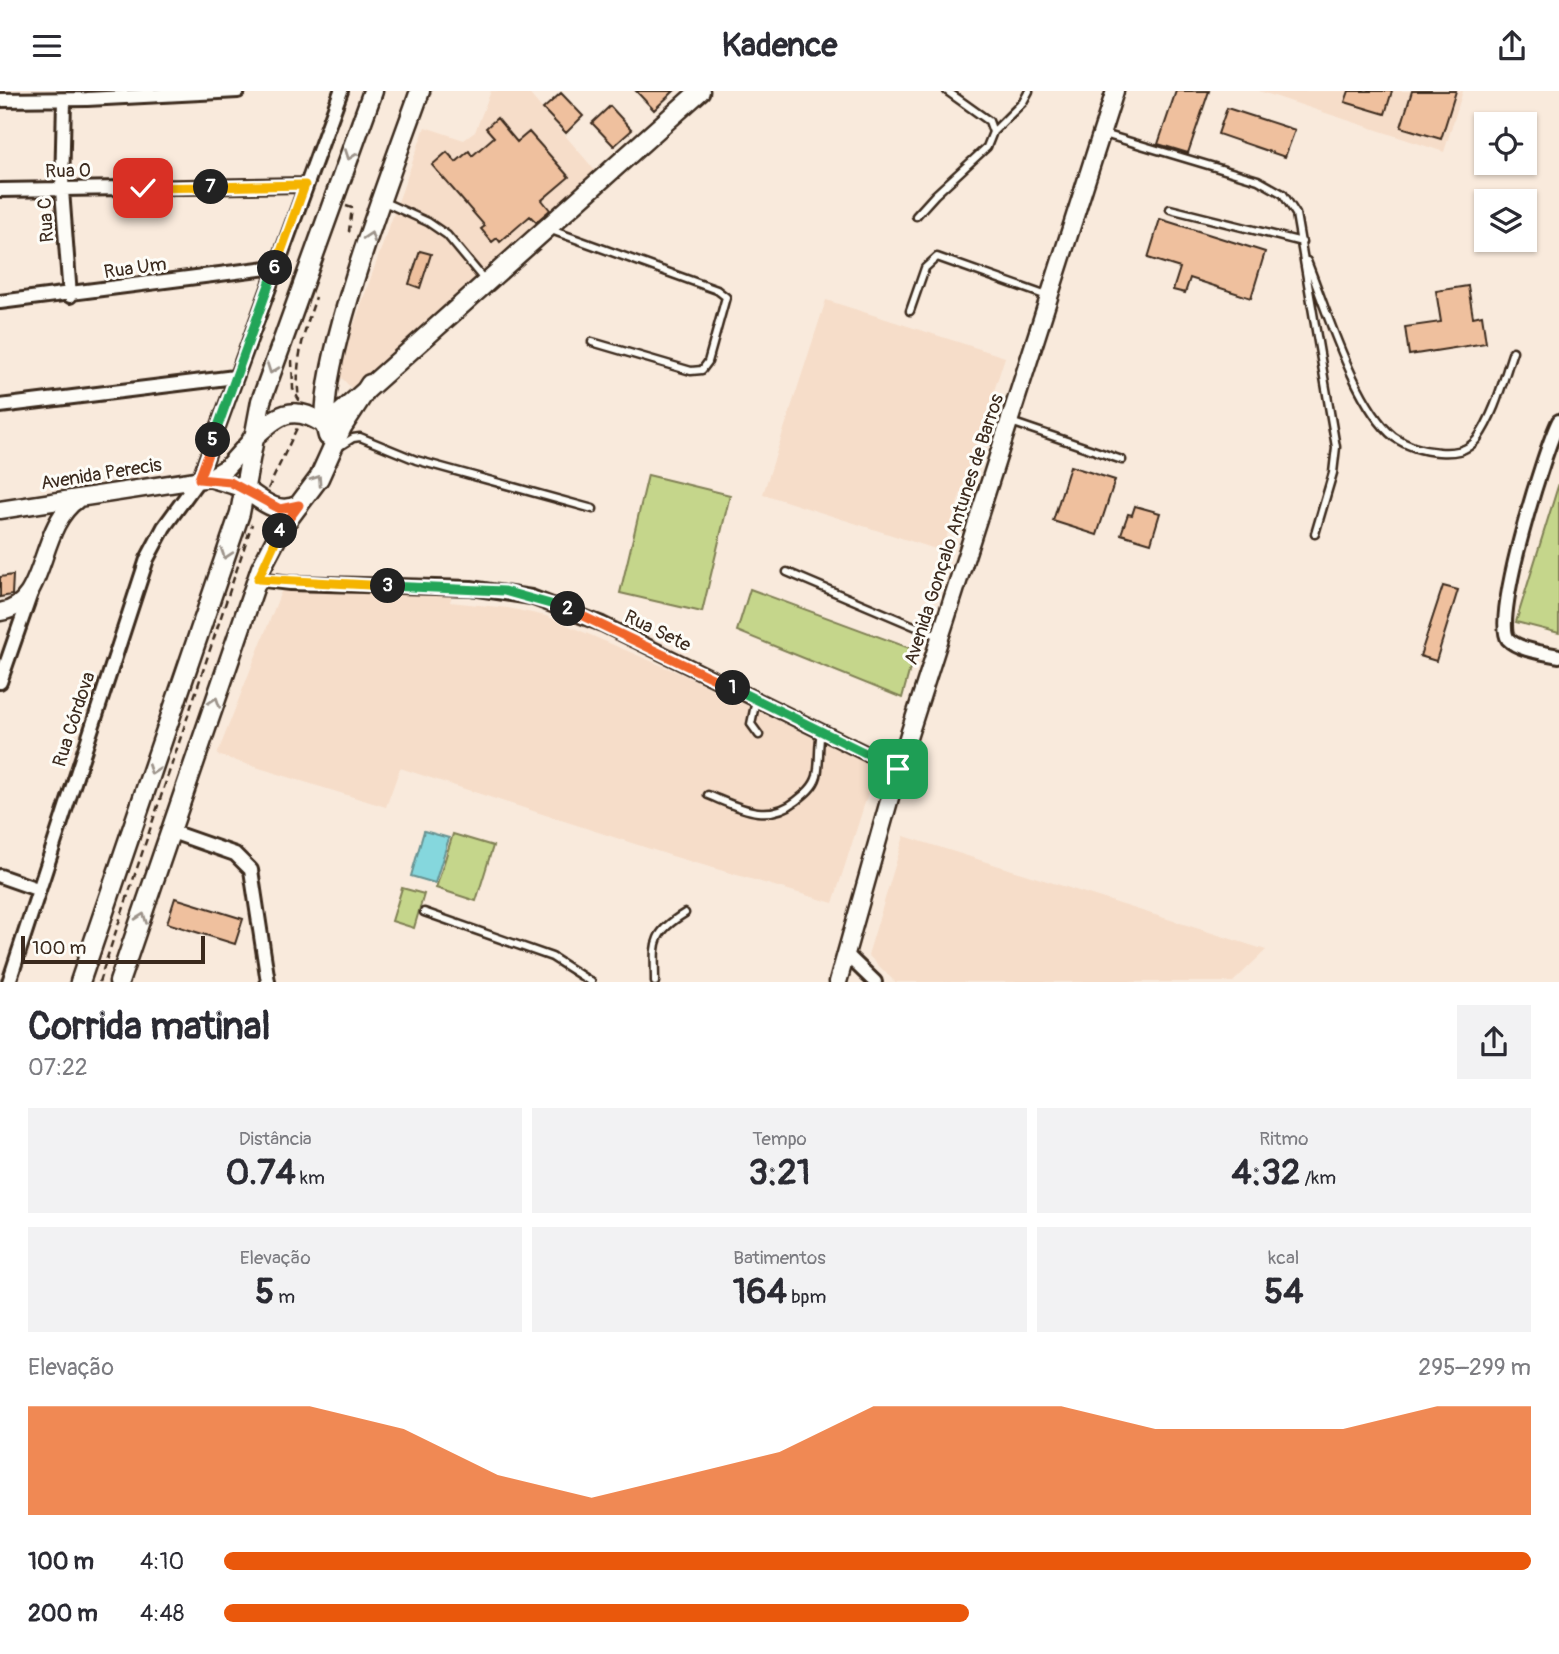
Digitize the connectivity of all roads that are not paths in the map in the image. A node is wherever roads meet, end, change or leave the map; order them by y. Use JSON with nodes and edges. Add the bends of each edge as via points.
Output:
{"nodes":[{"id":1,"x":239,"y":91,"type":"edge"},
{"id":2,"x":341,"y":91,"type":"edge"},
{"id":3,"x":373,"y":91,"type":"edge"},
{"id":4,"x":420,"y":91,"type":"edge"},
{"id":5,"x":700,"y":91,"type":"edge"},
{"id":6,"x":947,"y":91,"type":"edge"},
{"id":7,"x":1029,"y":91,"type":"edge"},
{"id":8,"x":1115,"y":91,"type":"edge"},
{"id":9,"x":87,"y":95,"type":"edge"},
{"id":10,"x":0,"y":100,"type":"edge"},
{"id":11,"x":64,"y":100,"type":"junction"},
{"id":12,"x":993,"y":132,"type":"junction"},
{"id":13,"x":1102,"y":133,"type":"junction"},
{"id":14,"x":305,"y":185,"type":"junction"},
{"id":15,"x":0,"y":190,"type":"edge"},
{"id":16,"x":62,"y":190,"type":"junction"},
{"id":17,"x":382,"y":201,"type":"junction"},
{"id":18,"x":1170,"y":209,"type":"dead end"},
{"id":19,"x":916,"y":216,"type":"dead end"},
{"id":20,"x":545,"y":228,"type":"junction"},
{"id":21,"x":1302,"y":246,"type":"junction"},
{"id":22,"x":275,"y":267,"type":"junction"},
{"id":23,"x":486,"y":282,"type":"junction"},
{"id":24,"x":70,"y":296,"type":"junction"},
{"id":25,"x":1049,"y":297,"type":"junction"},
{"id":26,"x":0,"y":302,"type":"edge"},
{"id":27,"x":910,"y":311,"type":"dead end"},
{"id":28,"x":592,"y":342,"type":"dead end"},
{"id":29,"x":1513,"y":351,"type":"dead end"},
{"id":30,"x":235,"y":377,"type":"junction"},
{"id":31,"x":370,"y":384,"type":"junction"},
{"id":32,"x":0,"y":406,"type":"edge"},
{"id":33,"x":1559,"y":421,"type":"edge"},
{"id":34,"x":1009,"y":422,"type":"junction"},
{"id":35,"x":324,"y":426,"type":"junction"},
{"id":36,"x":252,"y":439,"type":"junction"},
{"id":37,"x":330,"y":453,"type":"junction"},
{"id":38,"x":1122,"y":460,"type":"dead end"},
{"id":39,"x":204,"y":479,"type":"junction"},
{"id":40,"x":245,"y":489,"type":"junction"},
{"id":41,"x":80,"y":498,"type":"junction"},
{"id":42,"x":46,"y":503,"type":"junction"},
{"id":43,"x":299,"y":505,"type":"junction"},
{"id":44,"x":593,"y":509,"type":"dead end"},
{"id":45,"x":0,"y":510,"type":"edge"},
{"id":46,"x":56,"y":521,"type":"junction"},
{"id":47,"x":1315,"y":534,"type":"dead end"},
{"id":48,"x":787,"y":572,"type":"dead end"},
{"id":49,"x":258,"y":579,"type":"junction"},
{"id":50,"x":32,"y":590,"type":"junction"},
{"id":51,"x":2,"y":611,"type":"edge"},
{"id":52,"x":940,"y":637,"type":"junction"},
{"id":53,"x":15,"y":638,"type":"junction"},
{"id":54,"x":1559,"y":656,"type":"edge"},
{"id":55,"x":0,"y":682,"type":"edge"},
{"id":56,"x":756,"y":700,"type":"junction"},
{"id":57,"x":821,"y":731,"type":"junction"},
{"id":58,"x":760,"y":735,"type":"dead end"},
{"id":59,"x":898,"y":769,"type":"junction"},
{"id":60,"x":708,"y":795,"type":"dead end"},
{"id":61,"x":172,"y":832,"type":"junction"},
{"id":62,"x":0,"y":876,"type":"edge"},
{"id":63,"x":37,"y":888,"type":"junction"},
{"id":64,"x":424,"y":912,"type":"dead end"},
{"id":65,"x":685,"y":913,"type":"dead end"},
{"id":66,"x":846,"y":954,"type":"junction"},
{"id":67,"x":4,"y":982,"type":"edge"},
{"id":68,"x":80,"y":982,"type":"edge"},
{"id":69,"x":119,"y":982,"type":"edge"},
{"id":70,"x":268,"y":982,"type":"edge"},
{"id":71,"x":591,"y":982,"type":"edge"},
{"id":72,"x":655,"y":982,"type":"edge"},
{"id":73,"x":838,"y":982,"type":"edge"},
{"id":74,"x":875,"y":982,"type":"edge"}],
"edges":[{"from":1,"to":9,"type":"street"},
{"from":2,"to":14,"type":"street","name":"Rua Córdova"},
{"from":3,"to":36,"type":"main road","one_way":true,"via":[[261,401]]},
{"from":4,"to":17,"type":"main road"},
{"from":5,"to":20,"type":"main road"},
{"from":6,"to":12,"type":"lane","via":[[989,121]]},
{"from":7,"to":12,"type":"lane"},
{"from":8,"to":13,"type":"street","name":"Avenida Gonçalo Antunes de Barros"},
{"from":9,"to":11,"type":"street"},
{"from":10,"to":11,"type":"street"},
{"from":11,"to":16,"type":"street","name":"Rua C"},
{"from":12,"to":19,"type":"lane","via":[[988,148]]},
{"from":13,"to":21,"type":"lane","via":[[1275,188],[1296,213]]},
{"from":13,"to":25,"type":"street","name":"Avenida Gonçalo Antunes de Barros"},
{"from":14,"to":16,"type":"street","name":"Rua O"},
{"from":14,"to":22,"type":"street","name":"Rua Córdova"},
{"from":15,"to":16,"type":"street","name":"Rua O"},
{"from":16,"to":24,"type":"street","name":"Rua C"},
{"from":17,"to":23,"type":"lane","via":[[447,235]]},
{"from":35,"to":17,"type":"main road","one_way":true,"via":[[332,362]]},
{"from":18,"to":21,"type":"lane"},
{"from":20,"to":23,"type":"main road"},
{"from":20,"to":28,"type":"lane","via":[[726,297],[702,370],[691,371]]},
{"from":21,"to":29,"type":"lane","via":[[1360,391],[1379,421],[1411,447],[1457,453],[1475,443],[1488,422]]},
{"from":21,"to":47,"type":"lane","via":[[1336,447]]},
{"from":22,"to":24,"type":"street","name":"Rua Um"},
{"from":22,"to":30,"type":"street","name":"Rua Córdova"},
{"from":23,"to":31,"type":"main road"},
{"from":24,"to":26,"type":"street","name":"Rua Um"},
{"from":25,"to":27,"type":"lane","via":[[937,257],[925,268]]},
{"from":25,"to":34,"type":"street","name":"Avenida Gonçalo Antunes de Barros"},
{"from":30,"to":32,"type":"street"},
{"from":30,"to":39,"type":"street","name":"Rua Córdova"},
{"from":31,"to":35,"type":"main road"},
{"from":31,"to":37,"type":"main road"},
{"from":33,"to":54,"type":"street","via":[[1536,478],[1504,631],[1509,641]]},
{"from":34,"to":38,"type":"lane"},
{"from":34,"to":52,"type":"street","name":"Avenida Gonçalo Antunes de Barros"},
{"from":35,"to":36,"type":"main road","via":[[301,406]]},
{"from":35,"to":37,"type":"main road"},
{"from":36,"to":39,"type":"street","name":"Avenida Perecis","via":[[226,468]]},
{"from":36,"to":40,"type":"main road"},
{"from":43,"to":37,"type":"main road","one_way":true,"via":[[322,474]]},
{"from":37,"to":44,"type":"lane","via":[[360,437],[416,460]]},
{"from":39,"to":40,"type":"street","name":"Avenida Perecis"},
{"from":39,"to":41,"type":"street","name":"Avenida Perecis"},
{"from":39,"to":63,"type":"street","name":"Rua Córdova","via":[[164,527],[147,559]]},
{"from":40,"to":43,"type":"main road","via":[[280,509]]},
{"from":40,"to":68,"type":"main road","one_way":true},
{"from":41,"to":42,"type":"street","name":"Avenida Perecis"},
{"from":41,"to":46,"type":"street"},
{"from":42,"to":45,"type":"street","name":"Avenida Perecis"},
{"from":42,"to":46,"type":"street"},
{"from":43,"to":49,"type":"main road","via":[[283,526]]},
{"from":46,"to":50,"type":"street"},
{"from":48,"to":52,"type":"lane"},
{"from":49,"to":56,"type":"street","name":"Rua Sete","via":[[471,589],[531,597],[602,624]]},
{"from":61,"to":49,"type":"main road","one_way":true},
{"from":50,"to":51,"type":"street","via":[[16,607]]},
{"from":50,"to":53,"type":"street"},
{"from":51,"to":53,"type":"street","via":[[13,622]]},
{"from":52,"to":59,"type":"street","name":"Avenida Gonçalo Antunes de Barros"},
{"from":53,"to":55,"type":"street"},
{"from":56,"to":57,"type":"street","name":"Rua Sete"},
{"from":56,"to":58,"type":"lane","via":[[751,725]]},
{"from":57,"to":59,"type":"street","name":"Rua Sete"},
{"from":57,"to":60,"type":"lane","via":[[813,785],[789,807],[753,813]]},
{"from":59,"to":66,"type":"street","name":"Avenida Gonçalo Antunes de Barros"},
{"from":69,"to":61,"type":"main road","one_way":true},
{"from":61,"to":70,"type":"street","via":[[235,854],[251,870]]},
{"from":62,"to":63,"type":"street"},
{"from":63,"to":67,"type":"street","name":"Rua Córdova"},
{"from":64,"to":71,"type":"lane","via":[[552,957]]},
{"from":65,"to":72,"type":"lane","via":[[657,938]]},
{"from":66,"to":73,"type":"street","name":"Avenida Gonçalo Antunes de Barros"},
{"from":66,"to":74,"type":"street"}]}
